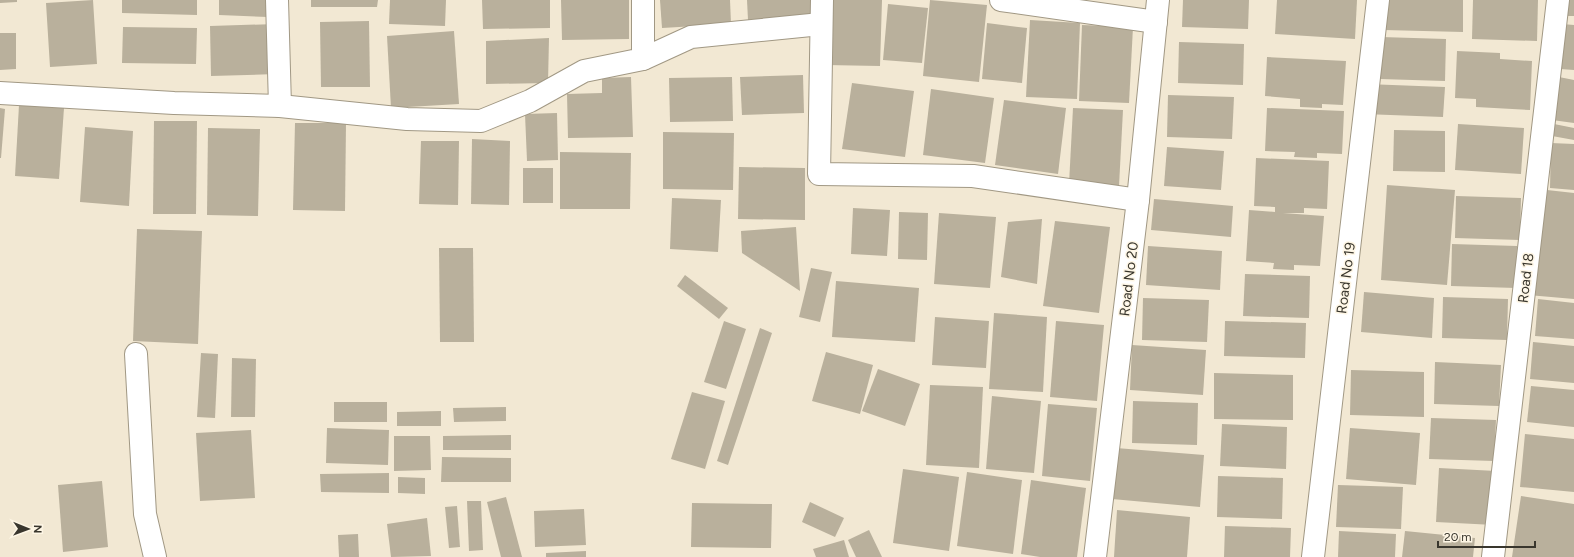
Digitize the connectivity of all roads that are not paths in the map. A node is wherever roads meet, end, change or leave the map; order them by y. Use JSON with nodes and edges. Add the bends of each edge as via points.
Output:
{"nodes":[{"id":1,"x":277,"y":0,"type":"edge"},
{"id":2,"x":643,"y":0,"type":"edge"},
{"id":3,"x":822,"y":0,"type":"edge"},
{"id":4,"x":1001,"y":0,"type":"edge"},
{"id":5,"x":1158,"y":0,"type":"edge"},
{"id":6,"x":1378,"y":0,"type":"edge"},
{"id":7,"x":1558,"y":0,"type":"edge"},
{"id":8,"x":1156,"y":22,"type":"junction"},
{"id":9,"x":821,"y":24,"type":"junction"},
{"id":10,"x":643,"y":59,"type":"junction"},
{"id":11,"x":0,"y":93,"type":"edge"},
{"id":12,"x":280,"y":106,"type":"junction"},
{"id":13,"x":1138,"y":200,"type":"junction"},
{"id":14,"x":136,"y":354,"type":"dead end"},
{"id":15,"x":155,"y":557,"type":"edge"},
{"id":16,"x":1094,"y":557,"type":"edge"},
{"id":17,"x":1313,"y":557,"type":"edge"},
{"id":18,"x":1493,"y":557,"type":"edge"}],
"edges":[{"from":1,"to":12,"type":"street"},
{"from":2,"to":10,"type":"street"},
{"from":3,"to":9,"type":"street"},
{"from":4,"to":8,"type":"street"},
{"from":5,"to":8,"type":"street","name":"Road No 20"},
{"from":6,"to":17,"type":"street","name":"Road No 19"},
{"from":7,"to":18,"type":"street","name":"Road 18"},
{"from":8,"to":13,"type":"street","name":"Road No 20"},
{"from":9,"to":10,"type":"street","via":[[691,38]]},
{"from":9,"to":13,"type":"street","via":[[819,174],[973,176]]},
{"from":10,"to":12,"type":"street","via":[[584,71],[530,101],[481,121],[407,118]]},
{"from":11,"to":12,"type":"street"},
{"from":13,"to":16,"type":"street","name":"Road No 20"},
{"from":14,"to":15,"type":"street","via":[[145,514]]}]}
